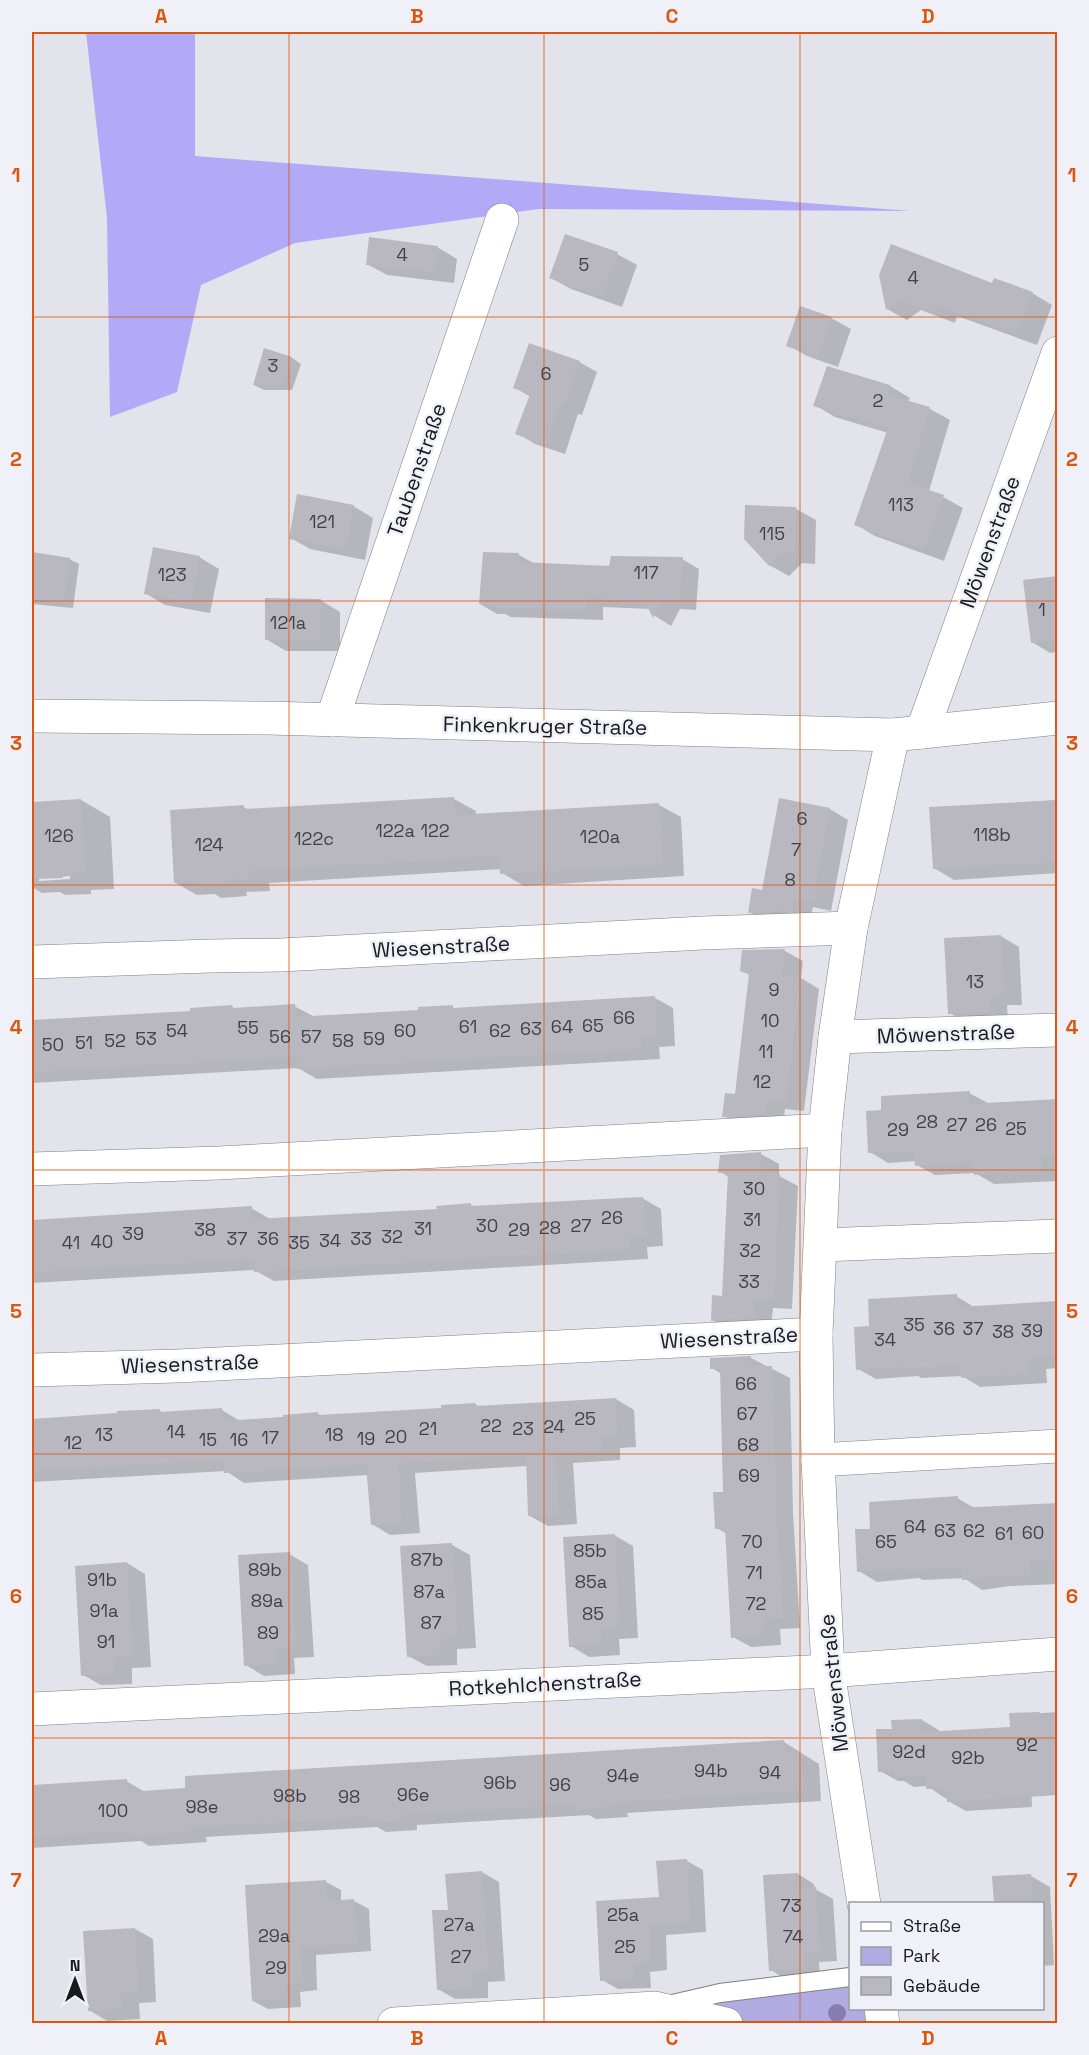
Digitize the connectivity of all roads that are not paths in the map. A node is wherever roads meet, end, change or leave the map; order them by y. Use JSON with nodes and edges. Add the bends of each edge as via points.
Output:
{"nodes":[{"id":1,"x":502,"y":220,"type":"dead end"},
{"id":2,"x":1058,"y":352,"type":"edge"},
{"id":3,"x":32,"y":716,"type":"edge"},
{"id":4,"x":1058,"y":718,"type":"edge"},
{"id":5,"x":332,"y":720,"type":"junction"},
{"id":6,"x":908,"y":734,"type":"junction"},
{"id":7,"x":851,"y":928,"type":"junction"},
{"id":8,"x":32,"y":962,"type":"edge"},
{"id":9,"x":1058,"y":1030,"type":"edge"},
{"id":10,"x":835,"y":1037,"type":"junction"},
{"id":11,"x":825,"y":1130,"type":"junction"},
{"id":12,"x":32,"y":1169,"type":"edge"},
{"id":13,"x":1058,"y":1236,"type":"edge"},
{"id":14,"x":821,"y":1245,"type":"junction"},
{"id":15,"x":816,"y":1334,"type":"junction"},
{"id":16,"x":32,"y":1370,"type":"edge"},
{"id":17,"x":1058,"y":1446,"type":"edge"},
{"id":18,"x":818,"y":1460,"type":"junction"},
{"id":19,"x":1058,"y":1654,"type":"edge"},
{"id":20,"x":828,"y":1671,"type":"junction"},
{"id":21,"x":32,"y":1709,"type":"edge"},
{"id":22,"x":864,"y":1902,"type":"edge"},
{"id":23,"x":849,"y":1977,"type":"edge"},
{"id":24,"x":655,"y":2008,"type":"junction"},
{"id":25,"x":394,"y":2024,"type":"edge"},
{"id":26,"x":726,"y":2024,"type":"edge"}],
"edges":[{"from":1,"to":5,"type":"street","name":"Taubenstraße"},
{"from":2,"to":6,"type":"street","name":"Möwenstraße"},
{"from":3,"to":5,"type":"street","name":"Finkenkruger Straße"},
{"from":4,"to":6,"type":"street","name":"Finkenkruger Straße"},
{"from":5,"to":6,"type":"street","name":"Finkenkruger Straße"},
{"from":6,"to":7,"type":"street","name":"Möwenstraße"},
{"from":7,"to":8,"type":"street","name":"Wiesenstraße","via":[[281,955]]},
{"from":7,"to":10,"type":"street","name":"Möwenstraße"},
{"from":9,"to":10,"type":"street","name":"Möwenstraße"},
{"from":10,"to":11,"type":"street","name":"Möwenstraße"},
{"from":11,"to":12,"type":"street","via":[[219,1163]]},
{"from":11,"to":14,"type":"street","name":"Möwenstraße"},
{"from":13,"to":14,"type":"street"},
{"from":14,"to":15,"type":"street","name":"Möwenstraße"},
{"from":15,"to":16,"type":"street","name":"Wiesenstraße"},
{"from":15,"to":18,"type":"street","name":"Möwenstraße"},
{"from":17,"to":18,"type":"street"},
{"from":18,"to":20,"type":"street","name":"Möwenstraße"},
{"from":19,"to":20,"type":"street","name":"Rotkehlchenstraße"},
{"from":20,"to":21,"type":"street","name":"Rotkehlchenstraße"},
{"from":20,"to":22,"type":"street","name":"Möwenstraße"},
{"from":23,"to":24,"type":"lane","via":[[720,1993]]},
{"from":24,"to":25,"type":"street"},
{"from":24,"to":26,"type":"street"}]}
